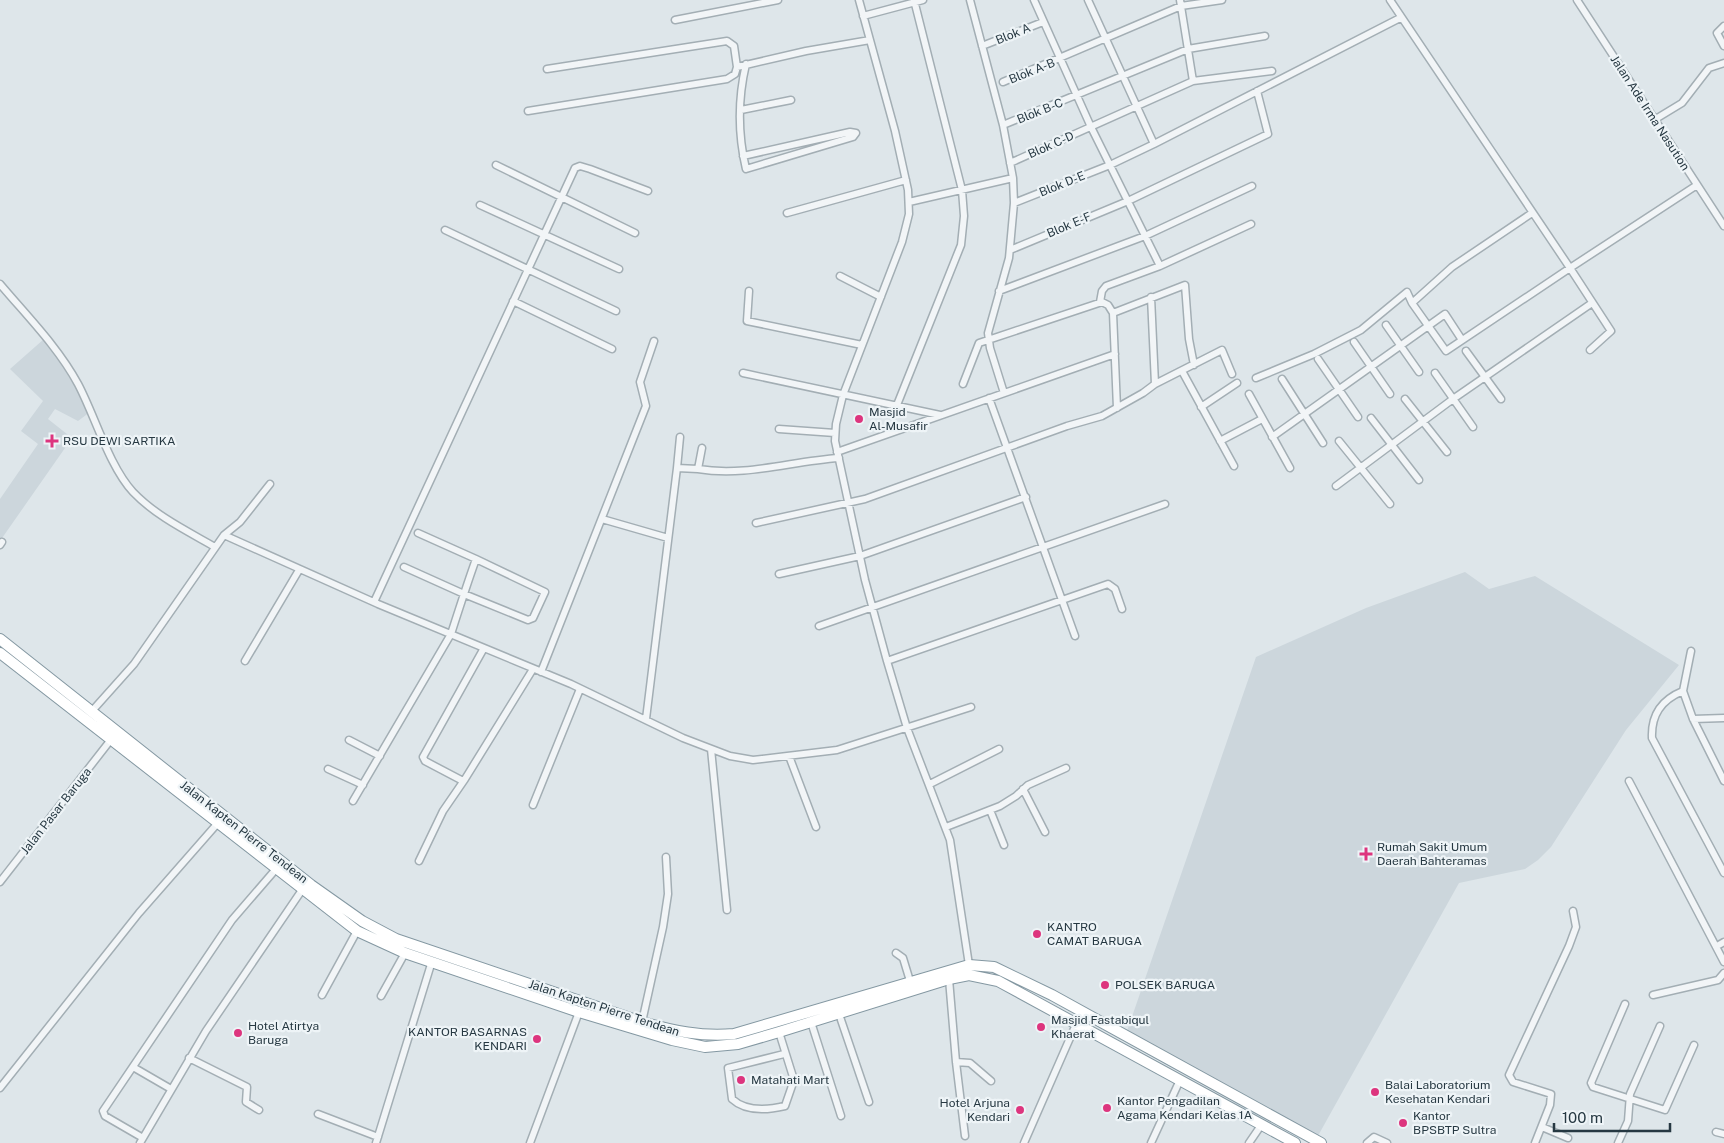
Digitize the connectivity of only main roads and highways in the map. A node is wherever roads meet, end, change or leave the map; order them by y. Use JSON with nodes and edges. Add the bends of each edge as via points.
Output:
{"nodes":[{"id":1,"x":0,"y":639,"type":"edge"},
{"id":2,"x":0,"y":653,"type":"edge"},
{"id":3,"x":114,"y":736,"type":"junction"},
{"id":4,"x":532,"y":990,"type":"junction"},
{"id":5,"x":856,"y":1002,"type":"junction"},
{"id":6,"x":1138,"y":1042,"type":"junction"},
{"id":7,"x":1133,"y":1054,"type":"junction"},
{"id":8,"x":1298,"y":1131,"type":"junction"},
{"id":9,"x":1294,"y":1142,"type":"edge"},
{"id":10,"x":1321,"y":1143,"type":"edge"}],
"edges":[{"from":1,"to":3,"type":"highway","name":"Jalan Kapten Pierre Tendean","via":[[92,711]]},
{"from":2,"to":3,"type":"highway","name":"Jalan Kapten Pierre Tendean"},
{"from":3,"to":4,"type":"highway","name":"Jalan Kapten Pierre Tendean","via":[[362,921],[396,939]]},
{"from":3,"to":4,"type":"highway","name":"Jalan Kapten Pierre Tendean","via":[[217,824],[357,931],[405,953]]},
{"from":4,"to":5,"type":"highway","name":"Jalan Kapten Pierre Tendean","via":[[692,1035],[734,1034]]},
{"from":4,"to":5,"type":"highway","name":"Jalan Kapten Pierre Tendean","via":[[579,1012],[705,1047],[738,1044],[779,1032],[839,1014]]},
{"from":5,"to":6,"type":"highway","name":"Jalan Kapten Pierre Tendean","via":[[910,981],[969,965],[994,967]]},
{"from":5,"to":7,"type":"highway","name":"Jalan Kapten Pierre Tendean","via":[[969,975],[998,981]]},
{"from":6,"to":7,"type":"highway"},
{"from":6,"to":8,"type":"highway","name":"Jalan Kapten Pierre Tendean"},
{"from":7,"to":9,"type":"highway","name":"Jalan Kapten Pierre Tendean"},
{"from":8,"to":9,"type":"highway"},
{"from":8,"to":10,"type":"highway","name":"Jalan Kapten Pierre Tendean"}]}
